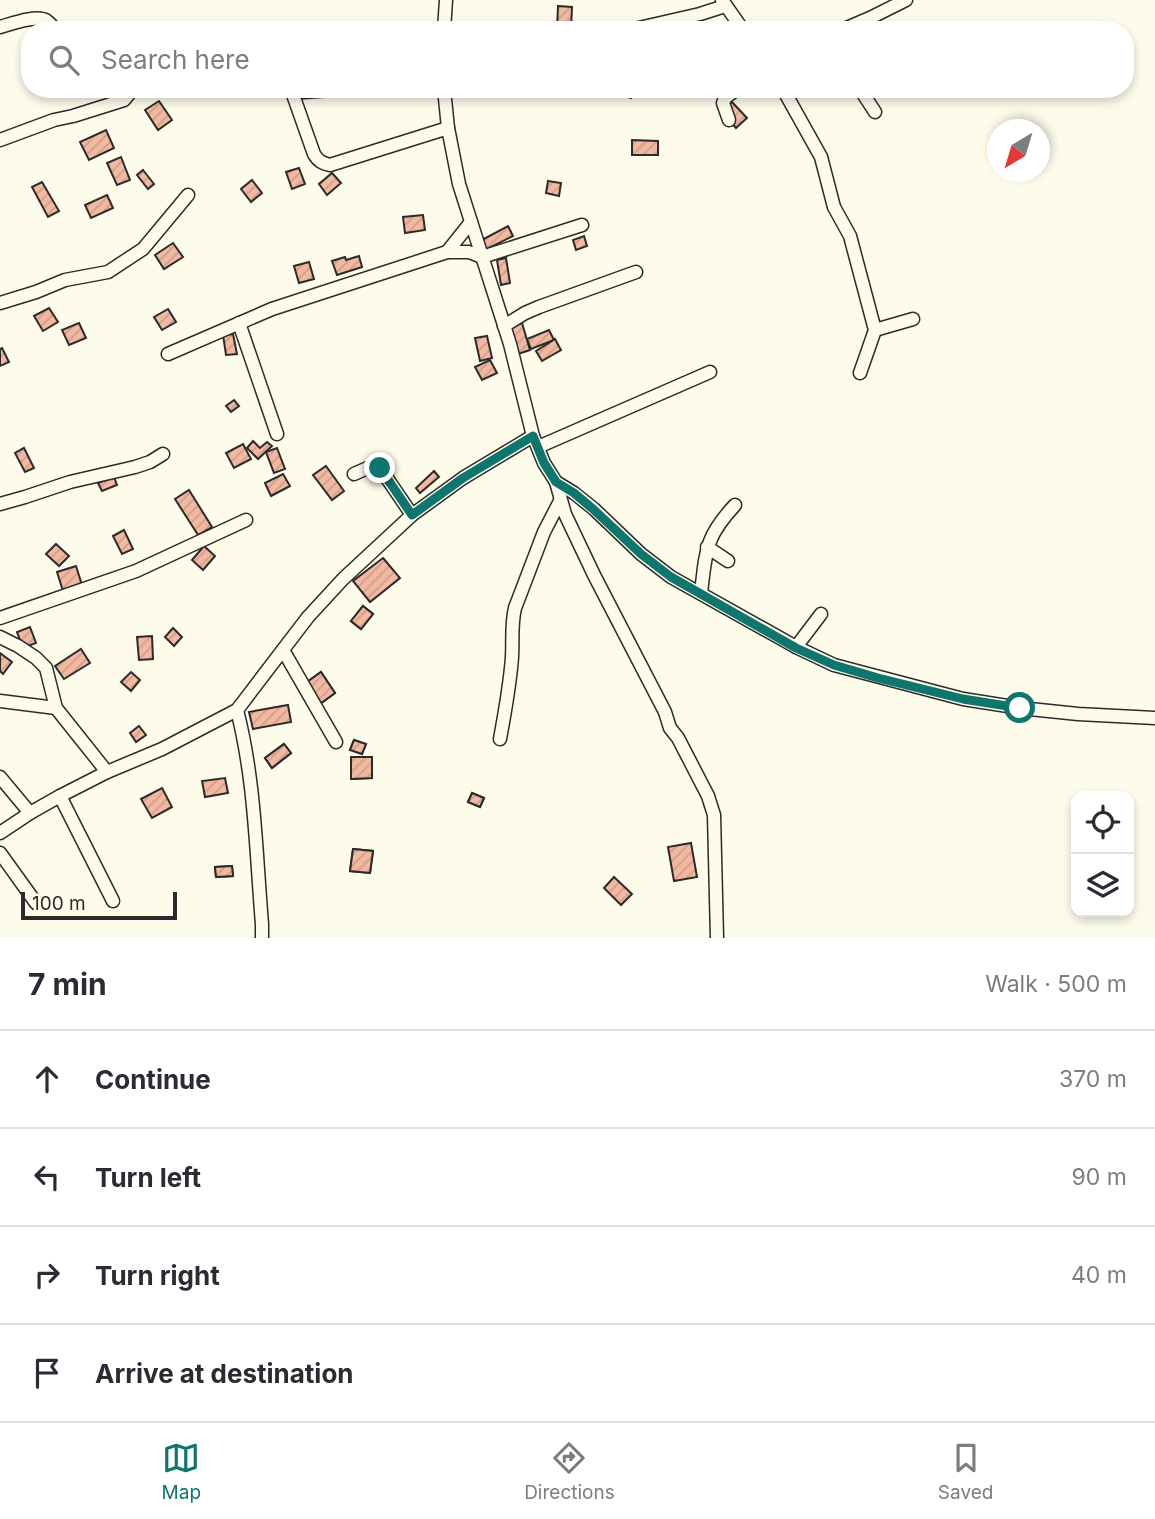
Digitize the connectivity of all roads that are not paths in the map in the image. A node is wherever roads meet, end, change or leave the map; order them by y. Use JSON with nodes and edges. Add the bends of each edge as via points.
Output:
{"nodes":[{"id":1,"x":446,"y":0,"type":"edge"},
{"id":2,"x":906,"y":0,"type":"edge"},
{"id":3,"x":723,"y":3,"type":"edge"},
{"id":4,"x":21,"y":21,"type":"edge"},
{"id":5,"x":22,"y":21,"type":"edge"},
{"id":6,"x":48,"y":21,"type":"edge"},
{"id":7,"x":445,"y":21,"type":"edge"},
{"id":8,"x":669,"y":21,"type":"edge"},
{"id":9,"x":736,"y":21,"type":"edge"},
{"id":10,"x":863,"y":21,"type":"edge"},
{"id":11,"x":0,"y":27,"type":"edge"},
{"id":12,"x":126,"y":98,"type":"edge"},
{"id":13,"x":294,"y":98,"type":"edge"},
{"id":14,"x":445,"y":98,"type":"edge"},
{"id":15,"x":725,"y":98,"type":"edge"},
{"id":16,"x":788,"y":98,"type":"edge"},
{"id":17,"x":866,"y":98,"type":"edge"},
{"id":18,"x":875,"y":112,"type":"dead end"},
{"id":19,"x":729,"y":120,"type":"dead end"},
{"id":20,"x":448,"y":128,"type":"junction"},
{"id":21,"x":0,"y":140,"type":"edge"},
{"id":22,"x":188,"y":195,"type":"dead end"},
{"id":23,"x":471,"y":222,"type":"junction"},
{"id":24,"x":582,"y":225,"type":"dead end"},
{"id":25,"x":447,"y":252,"type":"junction"},
{"id":26,"x":482,"y":257,"type":"junction"},
{"id":27,"x":636,"y":272,"type":"dead end"},
{"id":28,"x":0,"y":303,"type":"edge"},
{"id":29,"x":913,"y":319,"type":"dead end"},
{"id":30,"x":239,"y":323,"type":"junction"},
{"id":31,"x":504,"y":327,"type":"junction"},
{"id":32,"x":875,"y":330,"type":"junction"},
{"id":33,"x":168,"y":354,"type":"dead end"},
{"id":34,"x":710,"y":372,"type":"dead end"},
{"id":35,"x":860,"y":373,"type":"dead end"},
{"id":36,"x":277,"y":434,"type":"dead end"},
{"id":37,"x":535,"y":441,"type":"junction"},
{"id":38,"x":163,"y":454,"type":"dead end"},
{"id":39,"x":354,"y":474,"type":"dead end"},
{"id":40,"x":556,"y":482,"type":"junction"},
{"id":41,"x":560,"y":501,"type":"junction"},
{"id":42,"x":0,"y":504,"type":"edge"},
{"id":43,"x":735,"y":505,"type":"dead end"},
{"id":44,"x":412,"y":515,"type":"junction"},
{"id":45,"x":246,"y":520,"type":"dead end"},
{"id":46,"x":706,"y":547,"type":"junction"},
{"id":47,"x":728,"y":561,"type":"dead end"},
{"id":48,"x":701,"y":593,"type":"junction"},
{"id":49,"x":821,"y":614,"type":"dead end"},
{"id":50,"x":0,"y":618,"type":"edge"},
{"id":51,"x":0,"y":638,"type":"edge"},
{"id":52,"x":796,"y":648,"type":"junction"},
{"id":53,"x":283,"y":650,"type":"junction"},
{"id":54,"x":0,"y":701,"type":"edge"},
{"id":55,"x":56,"y":708,"type":"junction"},
{"id":56,"x":237,"y":710,"type":"junction"},
{"id":57,"x":1155,"y":718,"type":"edge"},
{"id":58,"x":500,"y":739,"type":"dead end"},
{"id":59,"x":336,"y":742,"type":"dead end"},
{"id":60,"x":107,"y":772,"type":"junction"},
{"id":61,"x":0,"y":777,"type":"edge"},
{"id":62,"x":60,"y":796,"type":"junction"},
{"id":63,"x":30,"y":813,"type":"junction"},
{"id":64,"x":0,"y":833,"type":"edge"},
{"id":65,"x":0,"y":853,"type":"edge"},
{"id":66,"x":113,"y":901,"type":"dead end"},
{"id":67,"x":36,"y":903,"type":"dead end"},
{"id":68,"x":262,"y":938,"type":"edge"},
{"id":69,"x":717,"y":938,"type":"edge"}],
"edges":[{"from":1,"to":7,"type":"street"},
{"from":2,"to":10,"type":"street"},
{"from":3,"to":8,"type":"street"},
{"from":3,"to":9,"type":"street"},
{"from":4,"to":11,"type":"street"},
{"from":5,"to":6,"type":"street"},
{"from":12,"to":21,"type":"street"},
{"from":13,"to":20,"type":"street","via":[[317,159],[330,165]]},
{"from":14,"to":20,"type":"street"},
{"from":15,"to":19,"type":"street"},
{"from":16,"to":32,"type":"street","via":[[821,157],[835,207],[850,236]]},
{"from":17,"to":18,"type":"street"},
{"from":20,"to":23,"type":"street"},
{"from":22,"to":28,"type":"street","via":[[143,249],[108,272],[65,280]]},
{"from":23,"to":25,"type":"street"},
{"from":23,"to":26,"type":"street"},
{"from":24,"to":26,"type":"street"},
{"from":25,"to":26,"type":"street"},
{"from":25,"to":30,"type":"street"},
{"from":26,"to":31,"type":"street"},
{"from":27,"to":31,"type":"street","via":[[532,310]]},
{"from":29,"to":32,"type":"street"},
{"from":30,"to":33,"type":"street"},
{"from":30,"to":36,"type":"street"},
{"from":31,"to":37,"type":"street"},
{"from":32,"to":35,"type":"street"},
{"from":34,"to":37,"type":"street"},
{"from":37,"to":40,"type":"street"},
{"from":37,"to":44,"type":"street","via":[[463,478]]},
{"from":38,"to":42,"type":"street","via":[[135,467]]},
{"from":39,"to":44,"type":"street","via":[[372,466],[380,468]]},
{"from":40,"to":41,"type":"street"},
{"from":40,"to":48,"type":"street","via":[[671,577]]},
{"from":41,"to":58,"type":"street","via":[[515,608],[508,703]]},
{"from":41,"to":69,"type":"street","via":[[711,805]]},
{"from":43,"to":46,"type":"street"},
{"from":44,"to":53,"type":"street","via":[[342,579]]},
{"from":45,"to":50,"type":"street","via":[[136,571]]},
{"from":46,"to":47,"type":"street"},
{"from":46,"to":48,"type":"street"},
{"from":48,"to":52,"type":"street"},
{"from":49,"to":52,"type":"street"},
{"from":51,"to":55,"type":"street","via":[[46,668]]},
{"from":52,"to":57,"type":"street","via":[[834,665],[963,699],[1055,712]]},
{"from":53,"to":56,"type":"street"},
{"from":53,"to":59,"type":"street"},
{"from":54,"to":55,"type":"street"},
{"from":55,"to":60,"type":"street"},
{"from":56,"to":60,"type":"street"},
{"from":56,"to":68,"type":"street","via":[[252,796]]},
{"from":60,"to":62,"type":"street"},
{"from":61,"to":63,"type":"street"},
{"from":62,"to":63,"type":"street"},
{"from":62,"to":66,"type":"street"},
{"from":63,"to":64,"type":"street"},
{"from":65,"to":67,"type":"street"}]}
